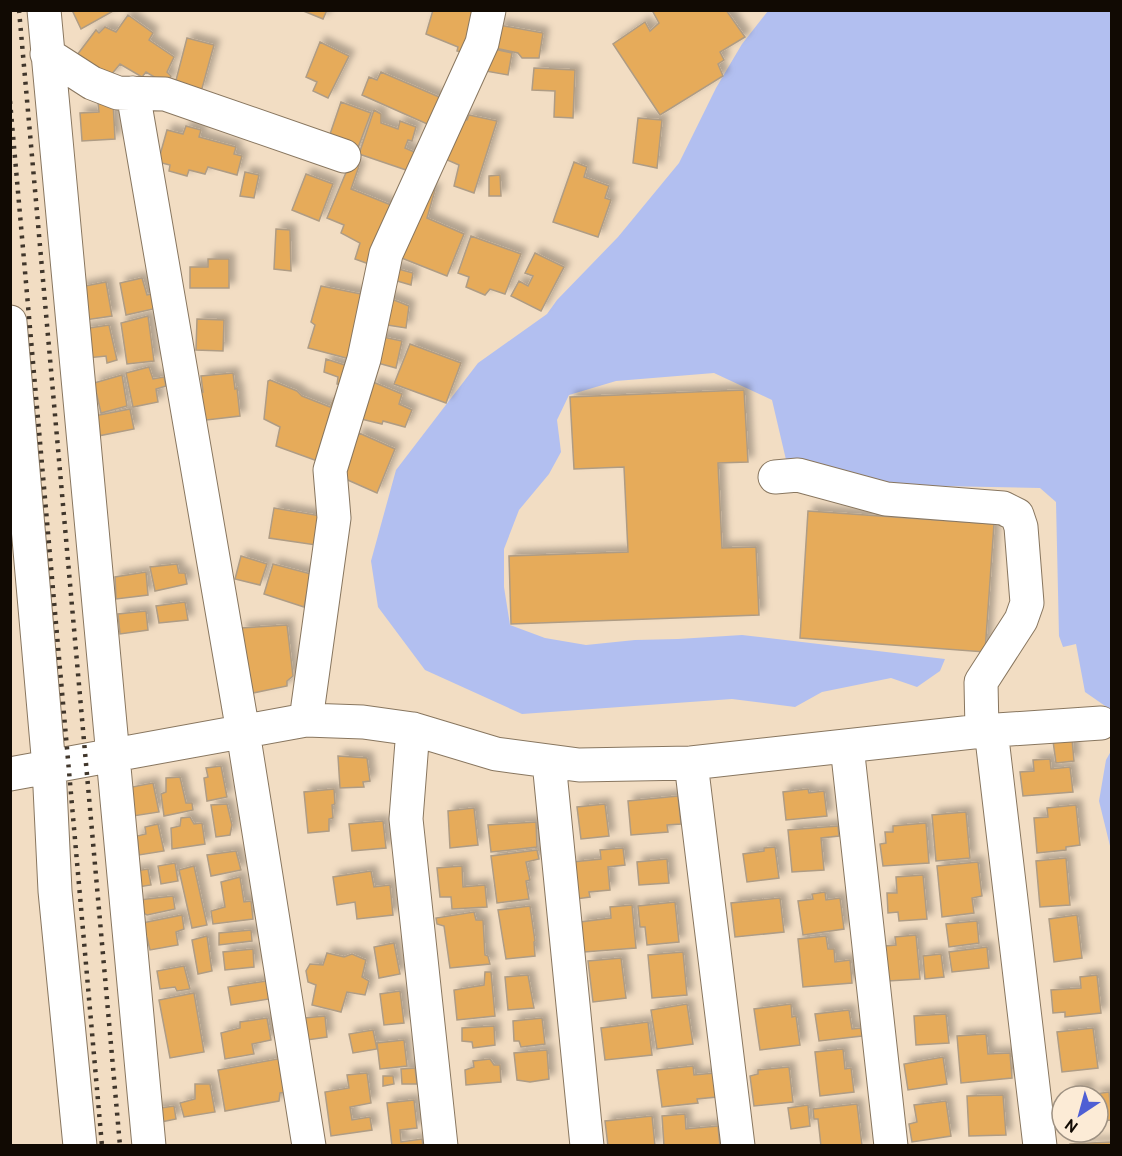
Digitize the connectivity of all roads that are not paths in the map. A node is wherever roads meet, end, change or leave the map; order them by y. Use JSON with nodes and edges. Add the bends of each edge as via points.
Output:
{"nodes":[{"id":1,"x":44,"y":10,"type":"edge"},
{"id":2,"x":489,"y":10,"type":"edge"},
{"id":3,"x":47,"y":54,"type":"junction"},
{"id":4,"x":132,"y":93,"type":"junction"},
{"id":5,"x":344,"y":156,"type":"dead end"},
{"id":6,"x":10,"y":322,"type":"edge"},
{"id":7,"x":775,"y":477,"type":"dead end"},
{"id":8,"x":306,"y":720,"type":"junction"},
{"id":9,"x":1101,"y":723,"type":"dead end"},
{"id":10,"x":413,"y":729,"type":"junction"},
{"id":11,"x":987,"y":731,"type":"junction"},
{"id":12,"x":243,"y":732,"type":"junction"},
{"id":13,"x":847,"y":746,"type":"junction"},
{"id":14,"x":113,"y":755,"type":"junction"},
{"id":15,"x":549,"y":762,"type":"junction"},
{"id":16,"x":691,"y":763,"type":"junction"},
{"id":17,"x":49,"y":766,"type":"junction"},
{"id":18,"x":10,"y":774,"type":"edge"},
{"id":19,"x":440,"y":1135,"type":"edge"},
{"id":20,"x":80,"y":1146,"type":"edge"},
{"id":21,"x":149,"y":1146,"type":"edge"},
{"id":22,"x":309,"y":1146,"type":"edge"},
{"id":23,"x":467,"y":1146,"type":"edge"},
{"id":24,"x":587,"y":1146,"type":"edge"},
{"id":25,"x":738,"y":1146,"type":"edge"},
{"id":26,"x":891,"y":1146,"type":"edge"},
{"id":27,"x":1040,"y":1146,"type":"edge"}],
"edges":[{"from":1,"to":3,"type":"street"},
{"from":2,"to":8,"type":"street","via":[[482,43],[386,254],[364,358],[330,470],[334,518]]},
{"from":3,"to":4,"type":"street","via":[[92,83],[118,93]]},
{"from":3,"to":14,"type":"street"},
{"from":4,"to":5,"type":"street","via":[[165,94]]},
{"from":4,"to":12,"type":"street"},
{"from":6,"to":17,"type":"street"},
{"from":7,"to":11,"type":"street","via":[[798,475],[886,499],[1003,508],[1017,515],[1027,603],[1022,620],[981,682]]},
{"from":8,"to":10,"type":"street"},
{"from":8,"to":12,"type":"street"},
{"from":9,"to":11,"type":"street"},
{"from":10,"to":15,"type":"street","via":[[496,754]]},
{"from":10,"to":19,"type":"street","via":[[406,819]]},
{"from":11,"to":13,"type":"street"},
{"from":11,"to":27,"type":"street"},
{"from":12,"to":14,"type":"street"},
{"from":12,"to":22,"type":"street"},
{"from":13,"to":16,"type":"street"},
{"from":13,"to":26,"type":"street"},
{"from":14,"to":17,"type":"street"},
{"from":14,"to":21,"type":"street"},
{"from":15,"to":16,"type":"street"},
{"from":15,"to":24,"type":"street"},
{"from":16,"to":25,"type":"street"},
{"from":17,"to":18,"type":"street"},
{"from":17,"to":20,"type":"street","via":[[55,891]]},
{"from":19,"to":23,"type":"street"}]}
